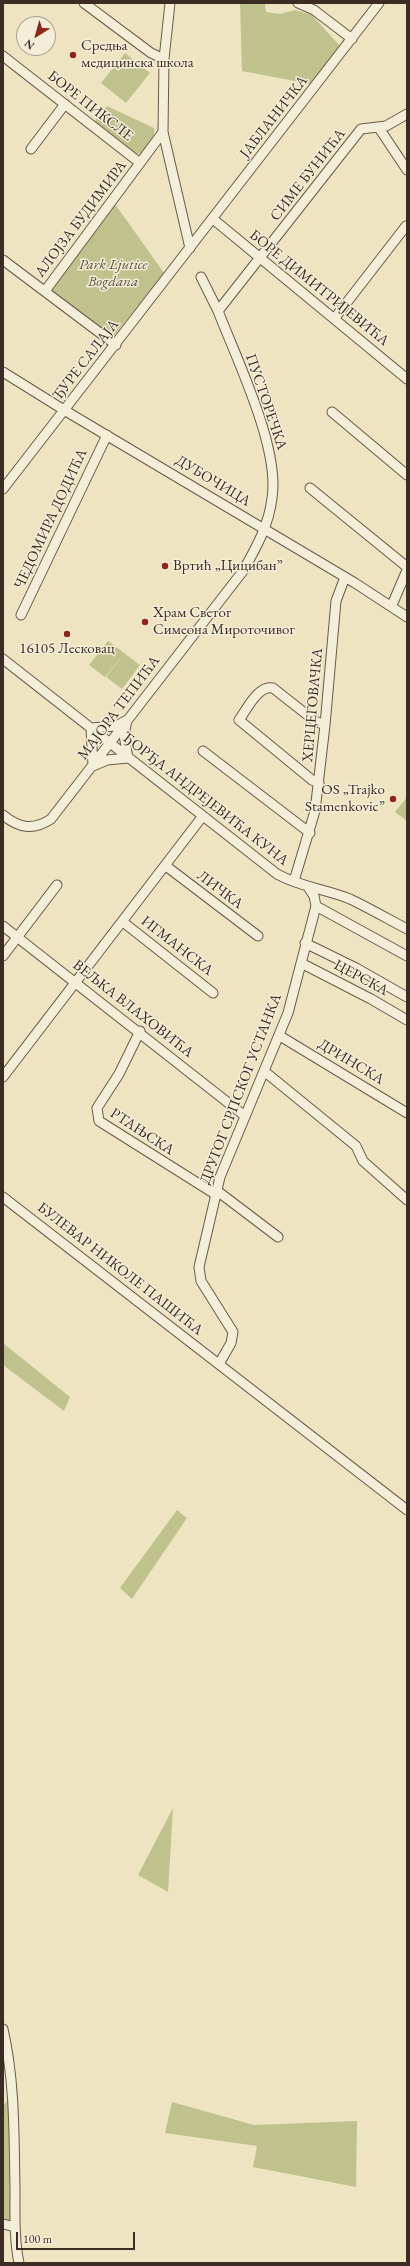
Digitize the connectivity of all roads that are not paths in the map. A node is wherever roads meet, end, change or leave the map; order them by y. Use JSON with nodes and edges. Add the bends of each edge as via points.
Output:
{"nodes":[{"id":1,"x":84,"y":3,"type":"edge"},
{"id":2,"x":170,"y":3,"type":"edge"},
{"id":3,"x":298,"y":3,"type":"edge"},
{"id":4,"x":380,"y":3,"type":"edge"},
{"id":5,"x":352,"y":39,"type":"junction"},
{"id":6,"x":3,"y":56,"type":"edge"},
{"id":7,"x":164,"y":59,"type":"junction"},
{"id":8,"x":65,"y":104,"type":"junction"},
{"id":9,"x":407,"y":114,"type":"edge"},
{"id":10,"x":379,"y":128,"type":"junction"},
{"id":11,"x":163,"y":132,"type":"junction"},
{"id":12,"x":31,"y":149,"type":"dead end"},
{"id":13,"x":140,"y":163,"type":"junction"},
{"id":14,"x":407,"y":170,"type":"edge"},
{"id":15,"x":213,"y":219,"type":"junction"},
{"id":16,"x":406,"y":226,"type":"edge"},
{"id":17,"x":190,"y":248,"type":"junction"},
{"id":18,"x":260,"y":259,"type":"junction"},
{"id":19,"x":3,"y":260,"type":"edge"},
{"id":20,"x":201,"y":276,"type":"dead end"},
{"id":21,"x":45,"y":291,"type":"junction"},
{"id":22,"x":218,"y":311,"type":"junction"},
{"id":23,"x":334,"y":319,"type":"junction"},
{"id":24,"x":116,"y":345,"type":"junction"},
{"id":25,"x":3,"y":372,"type":"edge"},
{"id":26,"x":407,"y":379,"type":"edge"},
{"id":27,"x":64,"y":410,"type":"junction"},
{"id":28,"x":332,"y":412,"type":"dead end"},
{"id":29,"x":107,"y":435,"type":"junction"},
{"id":30,"x":407,"y":475,"type":"edge"},
{"id":31,"x":310,"y":488,"type":"dead end"},
{"id":32,"x":3,"y":490,"type":"edge"},
{"id":33,"x":265,"y":528,"type":"junction"},
{"id":34,"x":407,"y":568,"type":"edge"},
{"id":35,"x":345,"y":577,"type":"junction"},
{"id":36,"x":392,"y":605,"type":"junction"},
{"id":37,"x":21,"y":615,"type":"dead end"},
{"id":38,"x":407,"y":617,"type":"edge"},
{"id":39,"x":3,"y":659,"type":"edge"},
{"id":40,"x":127,"y":720,"type":"junction"},
{"id":41,"x":325,"y":725,"type":"junction"},
{"id":42,"x":91,"y":728,"type":"junction"},
{"id":43,"x":110,"y":743,"type":"junction"},
{"id":44,"x":203,"y":750,"type":"dead end"},
{"id":45,"x":128,"y":758,"type":"junction"},
{"id":46,"x":93,"y":766,"type":"junction"},
{"id":47,"x":319,"y":783,"type":"junction"},
{"id":48,"x":3,"y":815,"type":"edge"},
{"id":49,"x":202,"y":817,"type":"junction"},
{"id":50,"x":310,"y":833,"type":"junction"},
{"id":51,"x":166,"y":866,"type":"junction"},
{"id":52,"x":294,"y":881,"type":"junction"},
{"id":53,"x":57,"y":884,"type":"dead end"},
{"id":54,"x":308,"y":887,"type":"junction"},
{"id":55,"x":316,"y":906,"type":"junction"},
{"id":56,"x":123,"y":922,"type":"junction"},
{"id":57,"x":3,"y":926,"type":"edge"},
{"id":58,"x":407,"y":929,"type":"edge"},
{"id":59,"x":258,"y":936,"type":"dead end"},
{"id":60,"x":18,"y":937,"type":"junction"},
{"id":61,"x":305,"y":943,"type":"junction"},
{"id":62,"x":3,"y":956,"type":"edge"},
{"id":63,"x":407,"y":956,"type":"edge"},
{"id":64,"x":301,"y":963,"type":"junction"},
{"id":65,"x":76,"y":981,"type":"junction"},
{"id":66,"x":213,"y":993,"type":"dead end"},
{"id":67,"x":407,"y":997,"type":"edge"},
{"id":68,"x":407,"y":1020,"type":"edge"},
{"id":69,"x":140,"y":1031,"type":"junction"},
{"id":70,"x":280,"y":1036,"type":"junction"},
{"id":71,"x":264,"y":1071,"type":"junction"},
{"id":72,"x":3,"y":1077,"type":"edge"},
{"id":73,"x":407,"y":1113,"type":"edge"},
{"id":74,"x":245,"y":1116,"type":"junction"},
{"id":75,"x":216,"y":1192,"type":"junction"},
{"id":76,"x":3,"y":1197,"type":"edge"},
{"id":77,"x":407,"y":1200,"type":"edge"},
{"id":78,"x":278,"y":1237,"type":"dead end"},
{"id":79,"x":219,"y":1364,"type":"junction"},
{"id":80,"x":407,"y":1510,"type":"edge"},
{"id":81,"x":3,"y":2029,"type":"edge"},
{"id":82,"x":3,"y":2224,"type":"edge"},
{"id":83,"x":15,"y":2227,"type":"junction"},
{"id":84,"x":19,"y":2263,"type":"edge"}],
"edges":[{"from":1,"to":7,"type":"street","via":[[151,53]]},
{"from":2,"to":7,"type":"street"},
{"from":3,"to":5,"type":"street","via":[[314,10]]},
{"from":4,"to":5,"type":"street","name":"ЈАБЛАНИЧКА"},
{"from":5,"to":15,"type":"street","name":"ЈАБЛАНИЧКА"},
{"from":6,"to":8,"type":"street","name":"БОРЕ ПИКСЛЕ"},
{"from":7,"to":11,"type":"street"},
{"from":8,"to":12,"type":"street"},
{"from":8,"to":13,"type":"street","name":"БОРЕ ПИКСЛЕ"},
{"from":9,"to":10,"type":"street","name":"СИМЕ БУНИЋА"},
{"from":10,"to":14,"type":"street"},
{"from":10,"to":18,"type":"street","name":"СИМЕ БУНИЋА","via":[[373,126],[361,130]]},
{"from":11,"to":13,"type":"street"},
{"from":11,"to":17,"type":"street"},
{"from":13,"to":21,"type":"street","name":"АЛОЈЗА БУДИМИРА"},
{"from":15,"to":17,"type":"street","name":"ЈАБЛАНИЧКА"},
{"from":15,"to":18,"type":"street","name":"БОРЕ ДИМИТРИЈЕВИЋА"},
{"from":16,"to":23,"type":"street"},
{"from":17,"to":24,"type":"street","name":"ЂУРЕ САЛАЈА"},
{"from":18,"to":22,"type":"street"},
{"from":18,"to":23,"type":"street","name":"БОРЕ ДИМИТРИЈЕВИЋА"},
{"from":19,"to":21,"type":"street"},
{"from":20,"to":22,"type":"street","name":"ПУСТОРЕЧКА"},
{"from":21,"to":24,"type":"street"},
{"from":22,"to":33,"type":"street","name":"ПУСТОРЕЧКА","via":[[269,448],[274,483],[271,509]]},
{"from":23,"to":26,"type":"street","name":"БОРЕ ДИМИТРИЈЕВИЋА"},
{"from":24,"to":27,"type":"street","name":"ЂУРЕ САЛАЈА"},
{"from":25,"to":27,"type":"street","name":"ДУБОЧИЦА"},
{"from":27,"to":29,"type":"street","name":"ДУБОЧИЦА"},
{"from":27,"to":32,"type":"street","name":"ЂУРЕ САЛАЈА"},
{"from":28,"to":30,"type":"street"},
{"from":29,"to":33,"type":"street","name":"ДУБОЧИЦА"},
{"from":29,"to":37,"type":"street","name":"ЧЕДОМИРА ДОДИЋА"},
{"from":31,"to":34,"type":"street"},
{"from":33,"to":35,"type":"street","name":"ДУБОЧИЦА"},
{"from":33,"to":40,"type":"street","name":"МАЈОРА ТЕПИЋА","via":[[243,571]]},
{"from":34,"to":36,"type":"street"},
{"from":35,"to":36,"type":"street","name":"ДУБОЧИЦА"},
{"from":35,"to":41,"type":"street","name":"ХЕРЦЕГОВАЧКА","via":[[336,601]]},
{"from":36,"to":38,"type":"street","name":"ДУБОЧИЦА"},
{"from":39,"to":42,"type":"street","name":"ЂОРЂА АНДРЕЈЕВИЋА КУНА"},
{"from":40,"to":42,"type":"street","via":[[116,726]]},
{"from":40,"to":43,"type":"street","name":"МАЈОРА ТЕПИЋА"},
{"from":40,"to":45,"type":"street","via":[[124,735]]},
{"from":41,"to":47,"type":"street","name":"ХЕРЦЕГОВАЧКА"},
{"from":41,"to":47,"type":"street","via":[[315,721],[269,687],[261,690],[239,720]]},
{"from":42,"to":43,"type":"street","name":"ЂОРЂА АНДРЕЈЕВИЋА КУНА"},
{"from":42,"to":46,"type":"street"},
{"from":43,"to":45,"type":"street","name":"ЂОРЂА АНДРЕЈЕВИЋА КУНА"},
{"from":43,"to":46,"type":"street","name":"МАЈОРА ТЕПИЋА"},
{"from":44,"to":50,"type":"street"},
{"from":45,"to":46,"type":"street","via":[[107,760]]},
{"from":45,"to":49,"type":"street","name":"ЂОРЂА АНДРЕЈЕВИЋА КУНА"},
{"from":46,"to":48,"type":"street","name":"МАЈОРА ТЕПИЋА","via":[[47,822],[39,826],[23,827]]},
{"from":47,"to":50,"type":"street","name":"ХЕРЦЕГОВАЧКА"},
{"from":49,"to":51,"type":"street"},
{"from":49,"to":52,"type":"street","name":"ЂОРЂА АНДРЕЈЕВИЋА КУНА","via":[[277,874]]},
{"from":50,"to":52,"type":"street","name":"ХЕРЦЕГОВАЧКА"},
{"from":51,"to":56,"type":"street"},
{"from":51,"to":59,"type":"street","name":"ЛИЧКА"},
{"from":52,"to":54,"type":"street","name":"ЂОРЂА АНДРЕЈЕВИЋА КУНА"},
{"from":53,"to":60,"type":"street"},
{"from":54,"to":55,"type":"street","via":[[314,896]]},
{"from":54,"to":58,"type":"street","name":"ЂОРЂА АНДРЕЈЕВИЋА КУНА","via":[[350,899]]},
{"from":55,"to":61,"type":"street","name":"ДРУГОГ СРПСКОГ УСТАНКА"},
{"from":55,"to":63,"type":"street"},
{"from":56,"to":65,"type":"street"},
{"from":56,"to":66,"type":"street","name":"ИГМАНСКА"},
{"from":57,"to":60,"type":"street","name":"ВЕЉКА ВЛАХОВИЋА"},
{"from":60,"to":62,"type":"street"},
{"from":60,"to":65,"type":"street","name":"ВЕЉКА ВЛАХОВИЋА"},
{"from":61,"to":64,"type":"street","name":"ДРУГОГ СРПСКОГ УСТАНКА"},
{"from":61,"to":67,"type":"street"},
{"from":64,"to":68,"type":"street","name":"ЦЕРСКА"},
{"from":64,"to":70,"type":"street","name":"ДРУГОГ СРПСКОГ УСТАНКА"},
{"from":65,"to":69,"type":"street","name":"ВЕЉКА ВЛАХОВИЋА"},
{"from":65,"to":72,"type":"street"},
{"from":69,"to":74,"type":"street","name":"ВЕЉКА ВЛАХОВИЋА"},
{"from":69,"to":75,"type":"street","name":"РТАЊСКА","via":[[97,1108],[99,1122]]},
{"from":70,"to":71,"type":"street","name":"ДРУГОГ СРПСКОГ УСТАНКА"},
{"from":70,"to":73,"type":"street","name":"ДРИНСКА"},
{"from":71,"to":74,"type":"street","name":"ДРУГОГ СРПСКОГ УСТАНКА"},
{"from":71,"to":77,"type":"street","via":[[356,1146],[363,1161]]},
{"from":74,"to":75,"type":"street","name":"ДРУГОГ СРПСКОГ УСТАНКА"},
{"from":75,"to":78,"type":"street","name":"РТАЊСКА"},
{"from":75,"to":79,"type":"street","name":"ДРУГОГ СРПСКОГ УСТАНКА","via":[[198,1272],[233,1332],[231,1342]]},
{"from":76,"to":79,"type":"street","name":"БУЛЕВАР НИКОЛЕ ПАШИЋА"},
{"from":79,"to":80,"type":"street","name":"БУЛЕВАР НИКОЛЕ ПАШИЋА"},
{"from":81,"to":83,"type":"street","via":[[14,2119]]},
{"from":82,"to":83,"type":"street"},
{"from":83,"to":84,"type":"street"}]}
